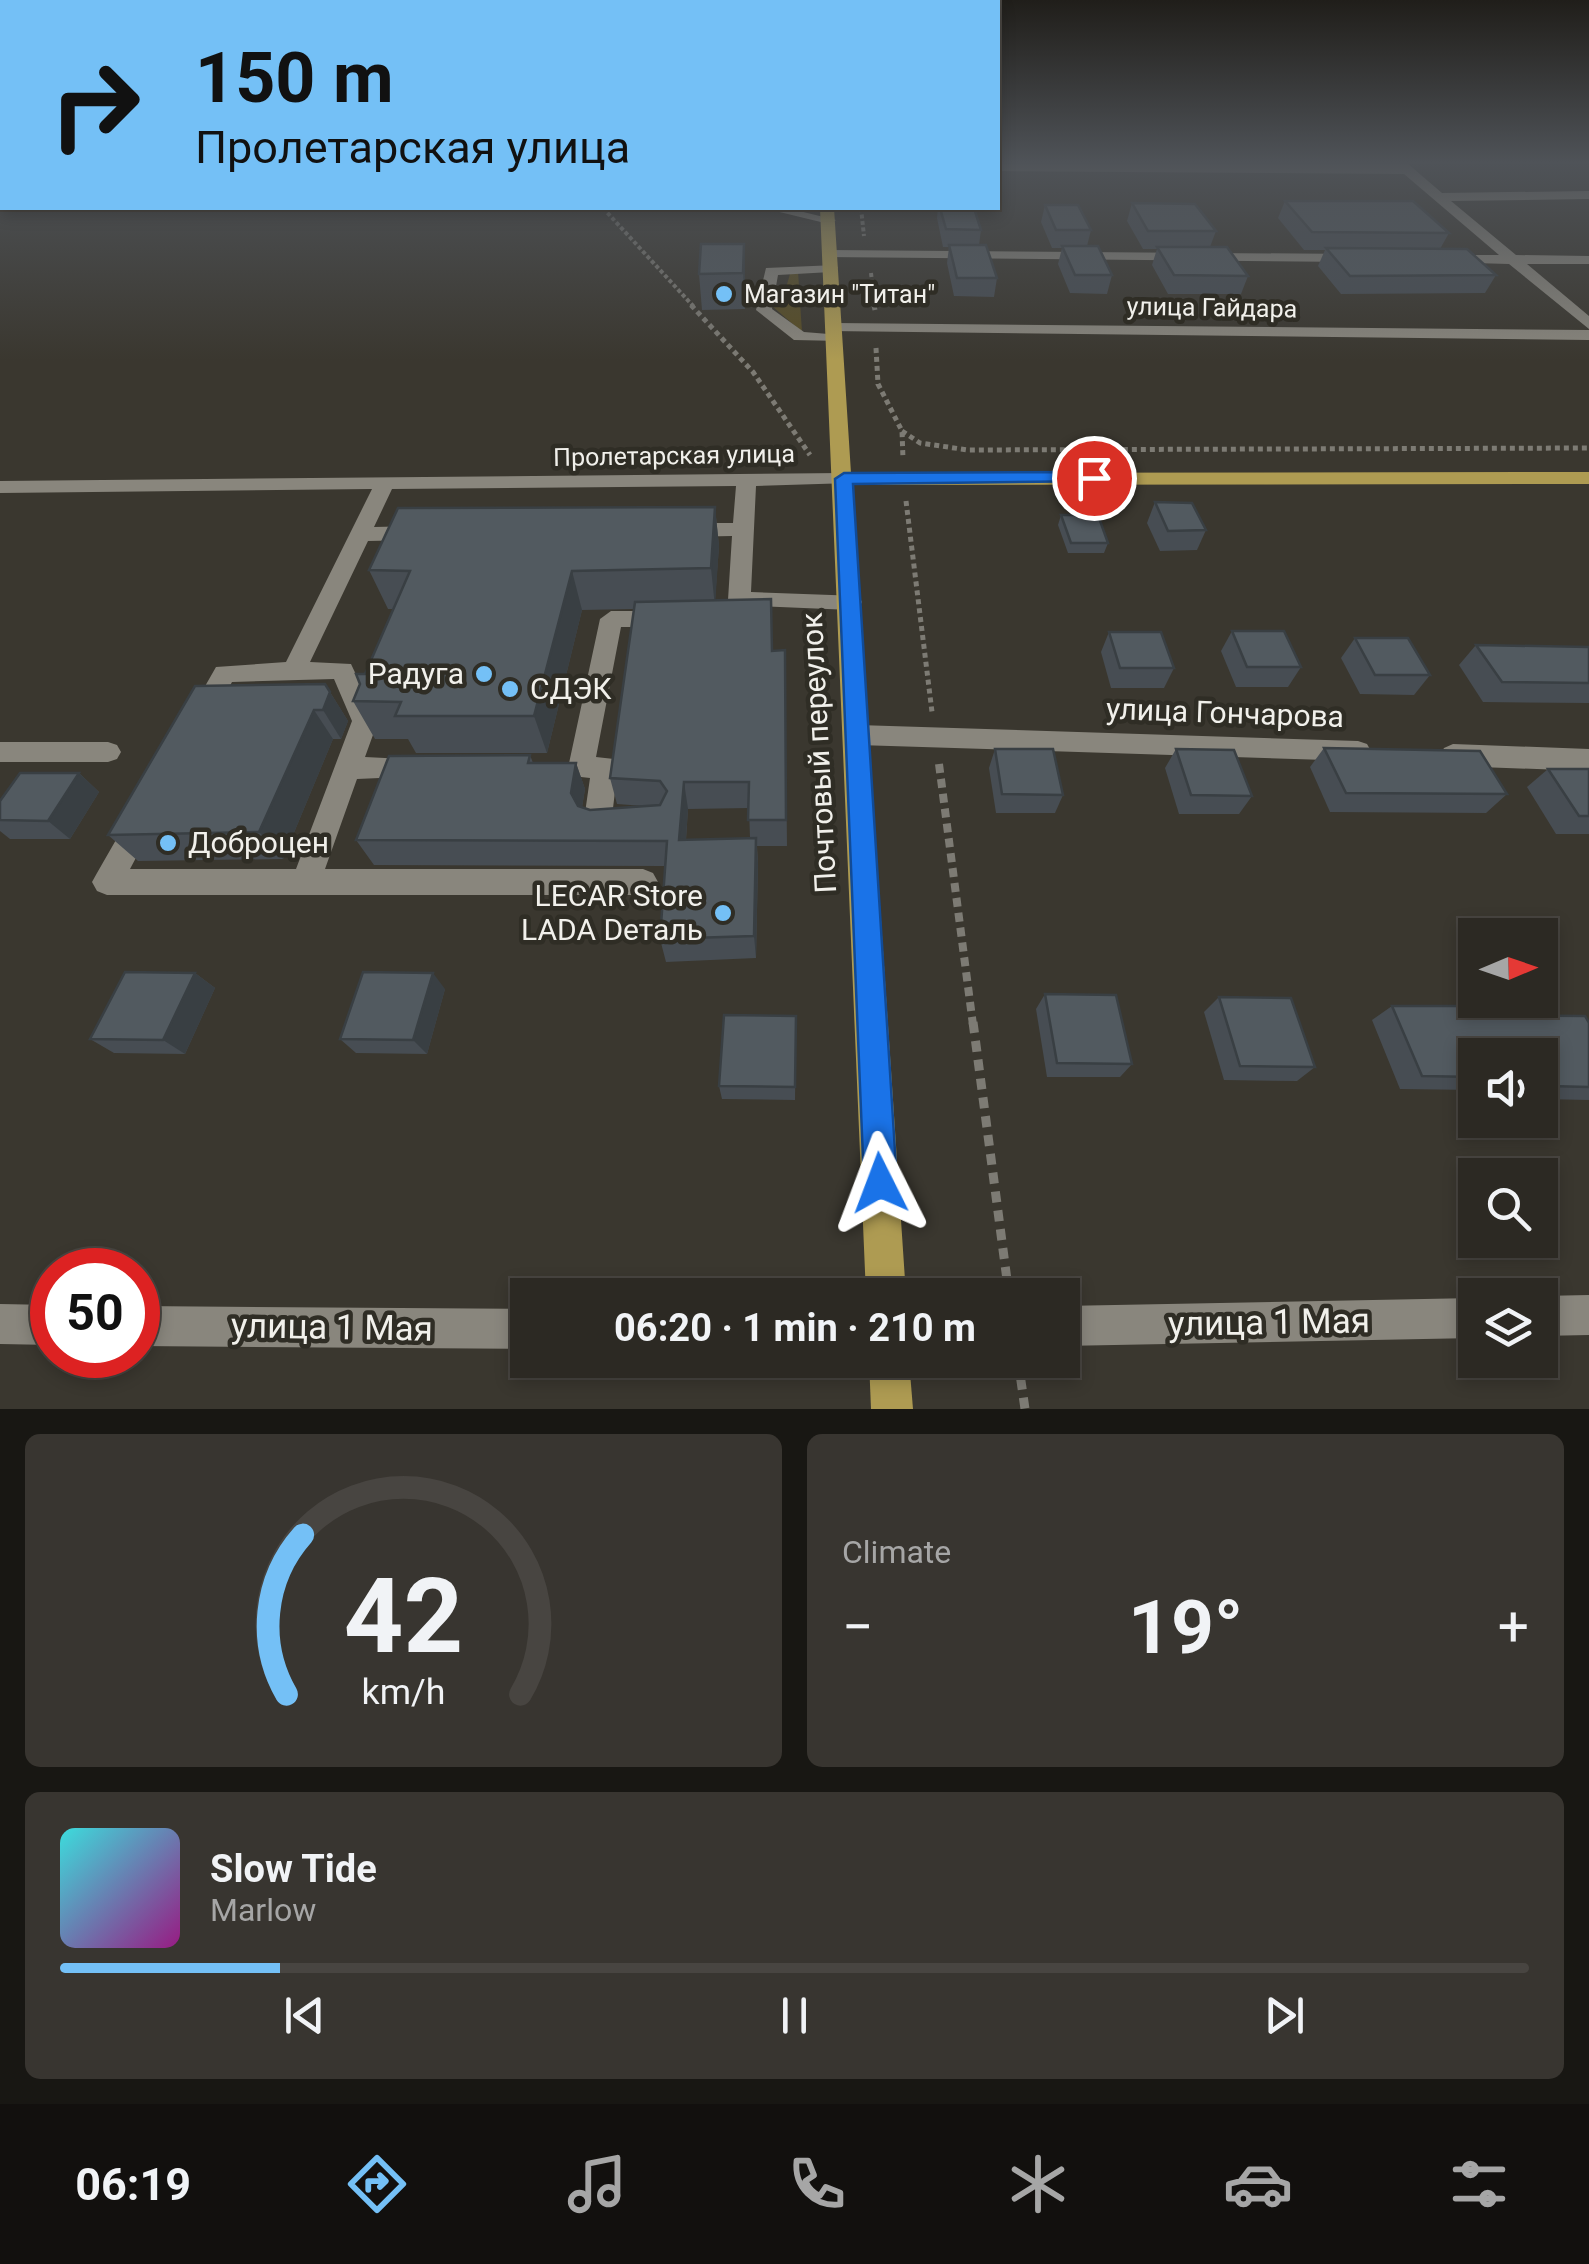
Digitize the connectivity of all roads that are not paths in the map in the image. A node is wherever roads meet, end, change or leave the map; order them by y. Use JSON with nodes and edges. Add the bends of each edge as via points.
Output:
{"nodes":[{"id":1,"x":829,"y":229,"type":"edge"},
{"id":2,"x":1477,"y":229,"type":"edge"},
{"id":3,"x":1377,"y":258,"type":"edge"},
{"id":4,"x":1436,"y":259,"type":"edge"},
{"id":5,"x":1514,"y":260,"type":"junction"},
{"id":6,"x":1589,"y":260,"type":"edge"},
{"id":7,"x":830,"y":261,"type":"junction"},
{"id":8,"x":1586,"y":319,"type":"edge"},
{"id":9,"x":835,"y":333,"type":"junction"},
{"id":10,"x":1589,"y":336,"type":"edge"},
{"id":11,"x":1589,"y":478,"type":"edge"},
{"id":12,"x":835,"y":479,"type":"junction"},
{"id":13,"x":746,"y":480,"type":"junction"},
{"id":14,"x":384,"y":484,"type":"junction"},
{"id":15,"x":0,"y":488,"type":"edge"},
{"id":16,"x":743,"y":529,"type":"junction"},
{"id":17,"x":667,"y":530,"type":"edge"},
{"id":18,"x":437,"y":533,"type":"edge"},
{"id":19,"x":360,"y":534,"type":"junction"},
{"id":20,"x":851,"y":602,"type":"junction"},
{"id":21,"x":684,"y":618,"type":"edge"},
{"id":22,"x":294,"y":670,"type":"junction"},
{"id":23,"x":858,"y":735,"type":"junction"},
{"id":24,"x":189,"y":737,"type":"edge"},
{"id":25,"x":0,"y":752,"type":"edge"},
{"id":26,"x":108,"y":752,"type":"dead end"},
{"id":27,"x":1391,"y":752,"type":"edge"},
{"id":28,"x":1430,"y":754,"type":"edge"},
{"id":29,"x":1589,"y":760,"type":"edge"},
{"id":30,"x":348,"y":768,"type":"junction"},
{"id":31,"x":445,"y":768,"type":"edge"},
{"id":32,"x":152,"y":802,"type":"edge"},
{"id":33,"x":636,"y":819,"type":"edge"},
{"id":34,"x":305,"y":882,"type":"junction"},
{"id":35,"x":643,"y":882,"type":"dead end"},
{"id":36,"x":885,"y":1278,"type":"edge"},
{"id":37,"x":1589,"y":1315,"type":"edge"},
{"id":38,"x":1558,"y":1316,"type":"edge"},
{"id":39,"x":1458,"y":1318,"type":"edge"},
{"id":40,"x":0,"y":1324,"type":"edge"},
{"id":41,"x":30,"y":1325,"type":"edge"},
{"id":42,"x":160,"y":1326,"type":"edge"},
{"id":43,"x":1080,"y":1326,"type":"edge"},
{"id":44,"x":510,"y":1329,"type":"edge"},
{"id":45,"x":891,"y":1378,"type":"edge"},
{"id":46,"x":892,"y":1409,"type":"edge"}],
"edges":[{"from":1,"to":7,"type":"main road","name":"Почтовый переулок"},
{"from":2,"to":5,"type":"street"},
{"from":3,"to":7,"type":"street"},
{"from":4,"to":5,"type":"street"},
{"from":5,"to":6,"type":"street"},
{"from":5,"to":8,"type":"street"},
{"from":7,"to":9,"type":"main road","name":"Почтовый переулок"},
{"from":7,"to":9,"type":"street","name":"улица Гайдара","via":[[771,271],[764,310],[800,337]]},
{"from":9,"to":10,"type":"street","name":"улица Гайдара"},
{"from":9,"to":12,"type":"main road","name":"Почтовый переулок"},
{"from":11,"to":12,"type":"main road","name":"Пролетарская улица"},
{"from":12,"to":13,"type":"street","name":"Пролетарская улица"},
{"from":12,"to":20,"type":"main road","name":"Почтовый переулок"},
{"from":13,"to":14,"type":"street","name":"Пролетарская улица"},
{"from":13,"to":16,"type":"street"},
{"from":14,"to":15,"type":"street","name":"Пролетарская улица"},
{"from":14,"to":19,"type":"street"},
{"from":16,"to":17,"type":"street"},
{"from":16,"to":20,"type":"street","via":[[730,609]]},
{"from":18,"to":19,"type":"street"},
{"from":19,"to":22,"type":"street"},
{"from":20,"to":23,"type":"main road","name":"Почтовый переулок"},
{"from":21,"to":33,"type":"street","via":[[611,619],[571,768],[605,768],[598,820]]},
{"from":22,"to":24,"type":"street","via":[[225,673]]},
{"from":22,"to":30,"type":"street","via":[[342,670],[365,721]]},
{"from":23,"to":27,"type":"street","name":"улица Гончарова"},
{"from":23,"to":36,"type":"main road","name":"Почтовый переулок"},
{"from":25,"to":26,"type":"street"},
{"from":28,"to":29,"type":"street"},
{"from":30,"to":31,"type":"street"},
{"from":30,"to":34,"type":"street"},
{"from":32,"to":34,"type":"street","via":[[107,882]]},
{"from":34,"to":35,"type":"street"},
{"from":37,"to":38,"type":"street"},
{"from":39,"to":43,"type":"street","name":"улица 1 Мая"},
{"from":40,"to":41,"type":"street"},
{"from":42,"to":44,"type":"street","name":"улица 1 Мая"},
{"from":45,"to":46,"type":"main road"}]}
